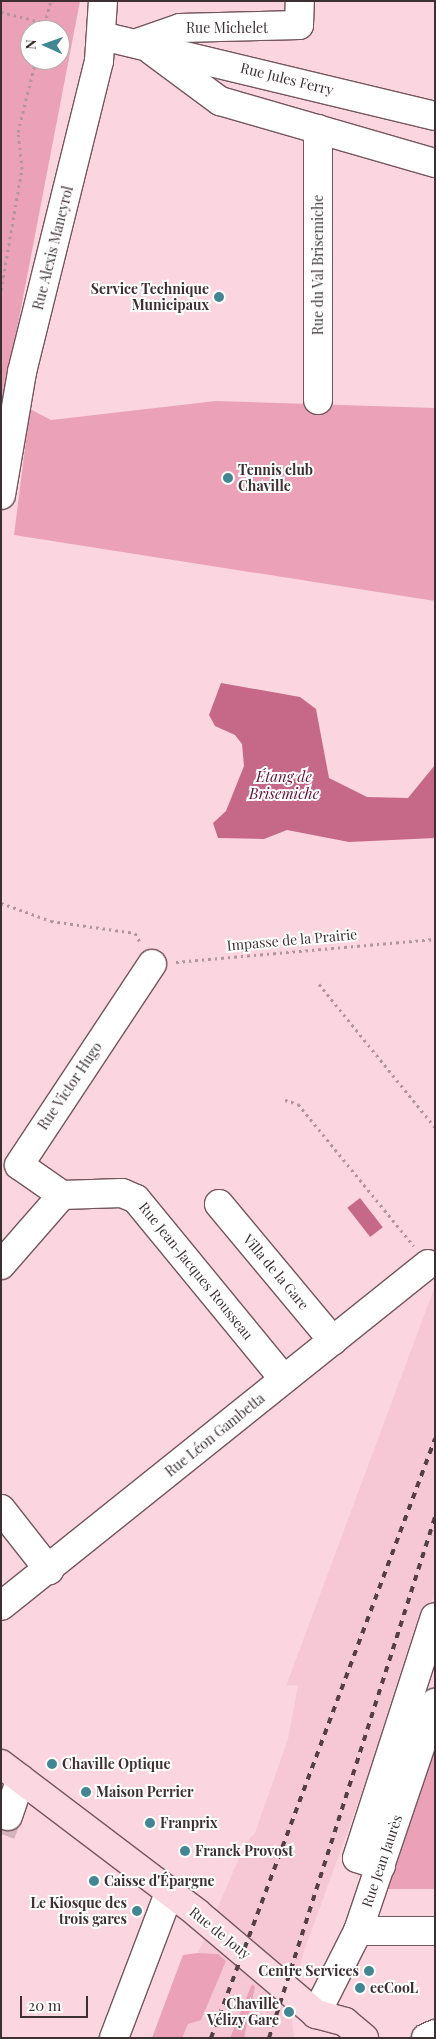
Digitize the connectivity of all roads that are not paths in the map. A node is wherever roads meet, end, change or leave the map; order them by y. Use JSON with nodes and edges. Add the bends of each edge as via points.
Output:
{"nodes":[{"id":1,"x":103,"y":1,"type":"edge"},
{"id":2,"x":300,"y":1,"type":"edge"},
{"id":3,"x":102,"y":36,"type":"junction"},
{"id":4,"x":140,"y":42,"type":"junction"},
{"id":5,"x":435,"y":116,"type":"edge"},
{"id":6,"x":318,"y":129,"type":"junction"},
{"id":7,"x":435,"y":163,"type":"edge"},
{"id":8,"x":318,"y":400,"type":"dead end"},
{"id":9,"x":1,"y":495,"type":"edge"},
{"id":10,"x":152,"y":964,"type":"road end"},
{"id":11,"x":62,"y":1195,"type":"junction"},
{"id":12,"x":219,"y":1204,"type":"dead end"},
{"id":13,"x":428,"y":1264,"type":"road end"},
{"id":14,"x":1,"y":1265,"type":"edge"},
{"id":15,"x":332,"y":1340,"type":"junction"},
{"id":16,"x":284,"y":1379,"type":"junction"},
{"id":17,"x":1,"y":1509,"type":"edge"},
{"id":18,"x":49,"y":1570,"type":"junction"},
{"id":19,"x":1,"y":1606,"type":"edge"},
{"id":20,"x":435,"y":1616,"type":"edge"},
{"id":21,"x":435,"y":1703,"type":"edge"},
{"id":22,"x":11,"y":1771,"type":"edge"},
{"id":23,"x":8,"y":1816,"type":"tunnel mouth"},
{"id":24,"x":381,"y":1866,"type":"junction"},
{"id":25,"x":169,"y":1892,"type":"junction"},
{"id":26,"x":358,"y":1931,"type":"junction"},
{"id":27,"x":435,"y":1931,"type":"edge"},
{"id":28,"x":319,"y":2026,"type":"edge"},
{"id":29,"x":435,"y":2034,"type":"edge"},
{"id":30,"x":114,"y":2038,"type":"edge"},
{"id":31,"x":364,"y":2038,"type":"edge"},
{"id":32,"x":426,"y":2038,"type":"edge"}],
"edges":[{"from":1,"to":3,"type":"street","name":"Rue Alexis Maneyrol"},
{"from":2,"to":4,"type":"street","name":"Rue Michelet","via":[[300,25],[180,28]]},
{"from":3,"to":4,"type":"street","name":"Rue Michelet"},
{"from":3,"to":9,"type":"street","name":"Rue Alexis Maneyrol","via":[[22,372]]},
{"from":4,"to":5,"type":"street","name":"Rue Jules Ferry"},
{"from":4,"to":6,"type":"street","via":[[220,101]]},
{"from":6,"to":7,"type":"street"},
{"from":6,"to":8,"type":"street","name":"Rue du Val Brisemiche"},
{"from":10,"to":11,"type":"street","name":"Rue Victor Hugo","via":[[18,1165]]},
{"from":11,"to":14,"type":"street"},
{"from":11,"to":16,"type":"street","name":"Rue Jean-Jacques Rousseau","via":[[122,1193],[136,1199]]},
{"from":12,"to":15,"type":"street","name":"Villa de la Gare"},
{"from":13,"to":15,"type":"street","name":"Rue Léon Gambetta"},
{"from":15,"to":16,"type":"street","name":"Rue Léon Gambetta"},
{"from":16,"to":18,"type":"street","name":"Rue Léon Gambetta"},
{"from":17,"to":18,"type":"street"},
{"from":18,"to":19,"type":"street","name":"Rue Léon Gambetta"},
{"from":20,"to":24,"type":"street","via":[[358,1858]]},
{"from":21,"to":24,"type":"street","name":"Rue Jean Jaurès"},
{"from":22,"to":23,"type":"street"},
{"from":22,"to":25,"type":"main road","name":"Rue de Jouy"},
{"from":24,"to":26,"type":"street","name":"Rue Jean Jaurès"},
{"from":25,"to":28,"type":"main road","name":"Rue de Jouy"},
{"from":25,"to":30,"type":"street"},
{"from":26,"to":27,"type":"street"},
{"from":26,"to":28,"type":"street","name":"Rue Jean Jaurès"},
{"from":28,"to":31,"type":"main road","name":"Rue de Jouy","via":[[345,2022]]},
{"from":29,"to":32,"type":"street"}]}
